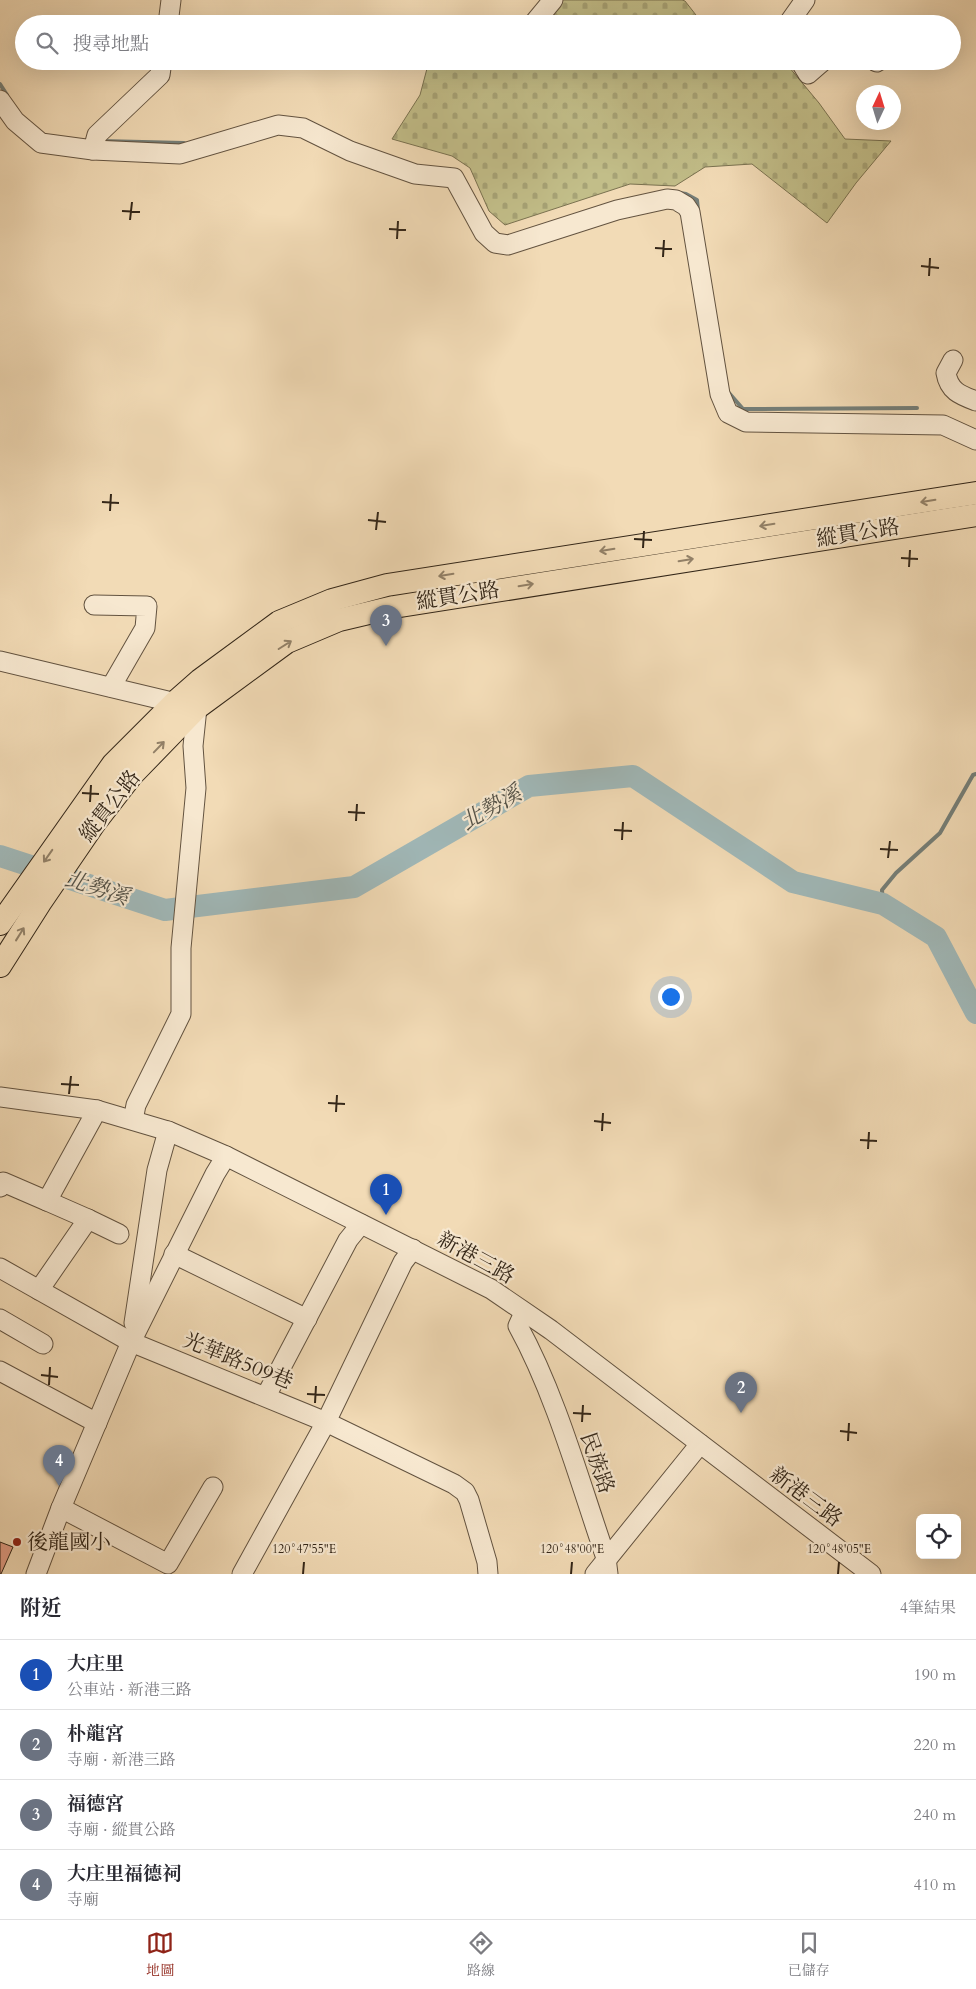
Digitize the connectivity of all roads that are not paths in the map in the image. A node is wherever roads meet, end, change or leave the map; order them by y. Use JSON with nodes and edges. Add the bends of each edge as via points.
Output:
{"nodes":[{"id":1,"x":171,"y":0,"type":"edge"},
{"id":2,"x":553,"y":0,"type":"edge"},
{"id":3,"x":805,"y":0,"type":"edge"},
{"id":4,"x":169,"y":15,"type":"edge"},
{"id":5,"x":541,"y":15,"type":"edge"},
{"id":6,"x":794,"y":15,"type":"edge"},
{"id":7,"x":161,"y":70,"type":"edge"},
{"id":8,"x":0,"y":100,"type":"edge"},
{"id":9,"x":95,"y":142,"type":"junction"},
{"id":10,"x":953,"y":360,"type":"dead end"},
{"id":11,"x":976,"y":401,"type":"edge"},
{"id":12,"x":976,"y":440,"type":"edge"},
{"id":13,"x":976,"y":494,"type":"edge"},
{"id":14,"x":976,"y":515,"type":"edge"},
{"id":15,"x":94,"y":605,"type":"dead end"},
{"id":16,"x":0,"y":661,"type":"edge"},
{"id":17,"x":111,"y":687,"type":"junction"},
{"id":18,"x":175,"y":702,"type":"junction"},
{"id":19,"x":197,"y":708,"type":"junction"},
{"id":20,"x":85,"y":821,"type":"junction"},
{"id":21,"x":31,"y":899,"type":"junction"},
{"id":22,"x":0,"y":924,"type":"edge"},
{"id":23,"x":0,"y":966,"type":"edge"},
{"id":24,"x":0,"y":1097,"type":"edge"},
{"id":25,"x":97,"y":1110,"type":"junction"},
{"id":26,"x":133,"y":1120,"type":"junction"},
{"id":27,"x":168,"y":1131,"type":"junction"},
{"id":28,"x":226,"y":1156,"type":"junction"},
{"id":29,"x":0,"y":1187,"type":"edge"},
{"id":30,"x":47,"y":1201,"type":"junction"},
{"id":31,"x":88,"y":1219,"type":"junction"},
{"id":32,"x":361,"y":1224,"type":"junction"},
{"id":33,"x":119,"y":1234,"type":"dead end"},
{"id":34,"x":413,"y":1249,"type":"junction"},
{"id":35,"x":174,"y":1254,"type":"junction"},
{"id":36,"x":0,"y":1268,"type":"edge"},
{"id":37,"x":39,"y":1290,"type":"junction"},
{"id":38,"x":524,"y":1313,"type":"junction"},
{"id":39,"x":0,"y":1319,"type":"edge"},
{"id":40,"x":307,"y":1319,"type":"junction"},
{"id":41,"x":131,"y":1342,"type":"junction"},
{"id":42,"x":43,"y":1344,"type":"dead end"},
{"id":43,"x":0,"y":1371,"type":"edge"},
{"id":44,"x":266,"y":1396,"type":"junction"},
{"id":45,"x":326,"y":1422,"type":"junction"},
{"id":46,"x":97,"y":1423,"type":"junction"},
{"id":47,"x":700,"y":1444,"type":"junction"},
{"id":48,"x":213,"y":1487,"type":"dead end"},
{"id":49,"x":61,"y":1508,"type":"junction"},
{"id":50,"x":607,"y":1566,"type":"edge"},
{"id":51,"x":36,"y":1574,"type":"edge"},
{"id":52,"x":242,"y":1574,"type":"edge"},
{"id":53,"x":488,"y":1574,"type":"edge"},
{"id":54,"x":595,"y":1574,"type":"edge"},
{"id":55,"x":871,"y":1574,"type":"edge"}],
"edges":[{"from":1,"to":4,"type":"street"},
{"from":2,"to":5,"type":"street"},
{"from":3,"to":6,"type":"street"},
{"from":7,"to":9,"type":"street","via":[[160,75]]},
{"from":8,"to":9,"type":"street","via":[[15,121],[42,143]]},
{"from":9,"to":12,"type":"street","via":[[180,154],[278,125],[304,128],[350,150],[415,174],[454,178],[484,233],[495,243],[508,245],[617,210],[676,200],[690,212],[720,394],[728,413],[746,422],[943,425]]},
{"from":10,"to":11,"type":"street","via":[[946,373],[952,389]]},
{"from":13,"to":18,"type":"main road","name":"縱貫公路","one_way":true,"via":[[387,585],[332,600],[279,622]]},
{"from":19,"to":14,"type":"main road","name":"縱貫公路","one_way":true,"via":[[287,642],[339,620],[394,607]]},
{"from":15,"to":17,"type":"street","via":[[147,606],[145,628]]},
{"from":16,"to":17,"type":"street"},
{"from":17,"to":18,"type":"street"},
{"from":18,"to":19,"type":"street"},
{"from":18,"to":20,"type":"main road","name":"縱貫公路","via":[[113,764]]},
{"from":20,"to":19,"type":"main road","name":"縱貫公路","one_way":true},
{"from":19,"to":26,"type":"street","via":[[193,746],[196,788],[181,948],[181,1014],[136,1105]]},
{"from":20,"to":21,"type":"main road","name":"縱貫公路"},
{"from":21,"to":22,"type":"main road","name":"縱貫公路"},
{"from":23,"to":21,"type":"main road","name":"縱貫公路","one_way":true},
{"from":24,"to":25,"type":"street","name":"新港三路"},
{"from":25,"to":26,"type":"street","name":"新港三路"},
{"from":25,"to":30,"type":"street"},
{"from":26,"to":27,"type":"street","name":"新港三路"},
{"from":27,"to":28,"type":"street","name":"新港三路"},
{"from":27,"to":41,"type":"street","via":[[157,1170]]},
{"from":28,"to":32,"type":"street","name":"新港三路"},
{"from":28,"to":35,"type":"street"},
{"from":29,"to":30,"type":"street","via":[[3,1182]]},
{"from":30,"to":31,"type":"street"},
{"from":31,"to":33,"type":"street"},
{"from":31,"to":37,"type":"street"},
{"from":32,"to":34,"type":"street","name":"新港三路"},
{"from":32,"to":40,"type":"street","via":[[348,1240]]},
{"from":34,"to":38,"type":"street","name":"新港三路","via":[[491,1289]]},
{"from":34,"to":45,"type":"street","via":[[402,1262]]},
{"from":35,"to":40,"type":"street"},
{"from":35,"to":41,"type":"street"},
{"from":36,"to":37,"type":"street","name":"光華路509巷"},
{"from":37,"to":41,"type":"street","name":"光華路509巷"},
{"from":38,"to":47,"type":"street","name":"新港三路"},
{"from":38,"to":50,"type":"street","name":"民族路","via":[[518,1326],[530,1346],[558,1419]]},
{"from":39,"to":42,"type":"street"},
{"from":40,"to":44,"type":"street"},
{"from":41,"to":44,"type":"street","name":"光華路509巷"},
{"from":41,"to":46,"type":"street"},
{"from":43,"to":46,"type":"street"},
{"from":44,"to":45,"type":"street","name":"光華路509巷"},
{"from":45,"to":52,"type":"street"},
{"from":45,"to":53,"type":"street","name":"光華路509巷","via":[[466,1492]]},
{"from":46,"to":49,"type":"street"},
{"from":47,"to":50,"type":"street"},
{"from":47,"to":55,"type":"street","name":"新港三路"},
{"from":48,"to":49,"type":"street","via":[[168,1564]]},
{"from":49,"to":51,"type":"street"},
{"from":50,"to":54,"type":"street"}]}
